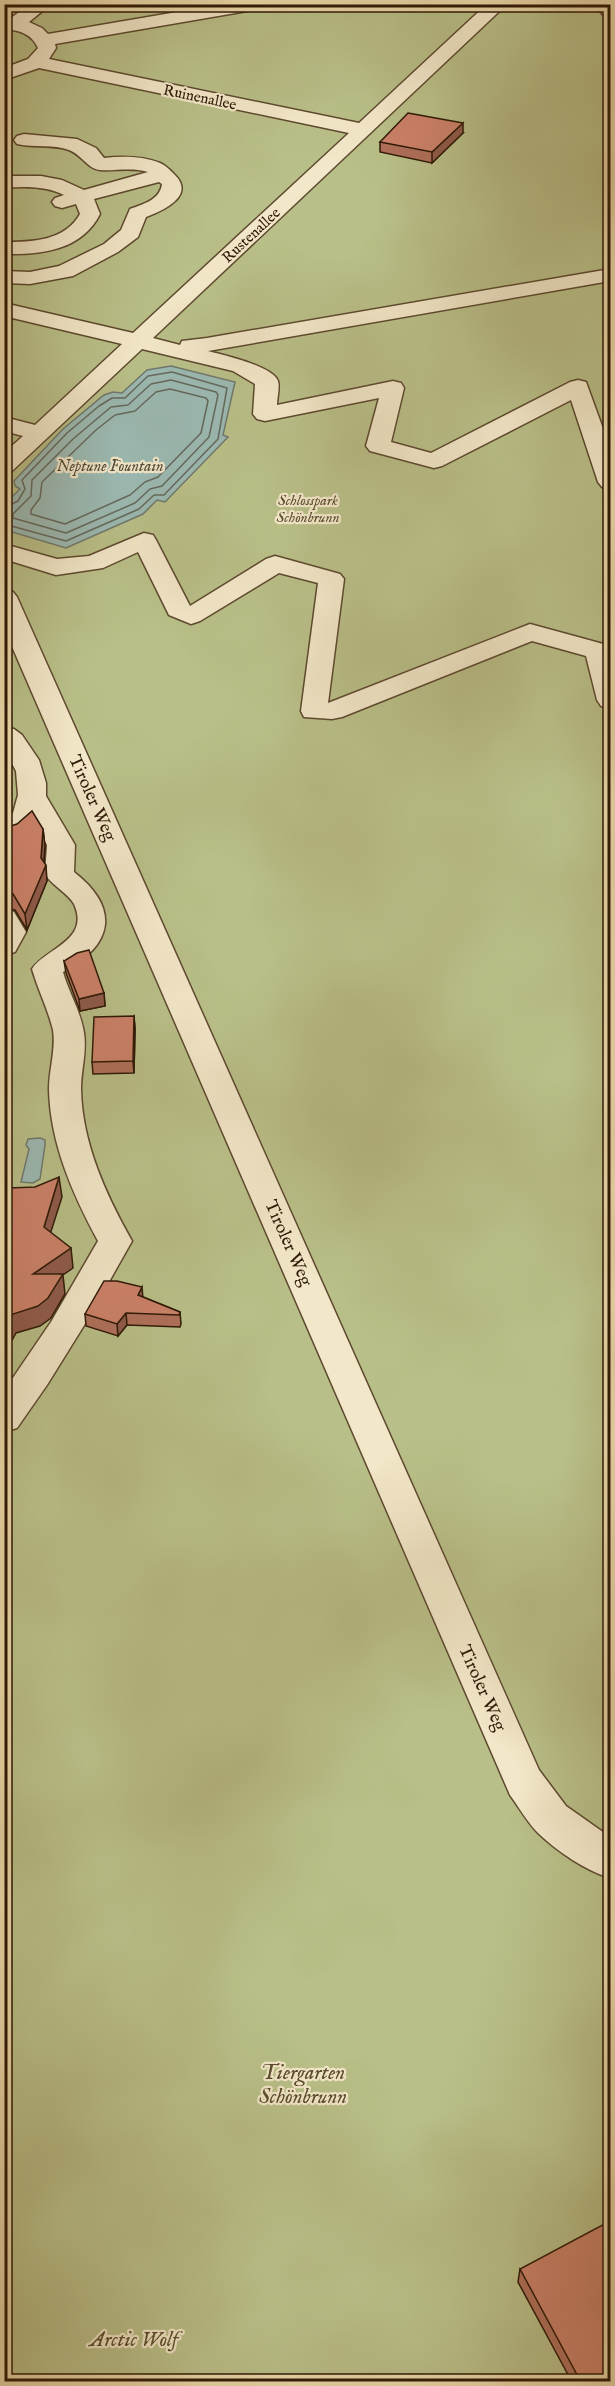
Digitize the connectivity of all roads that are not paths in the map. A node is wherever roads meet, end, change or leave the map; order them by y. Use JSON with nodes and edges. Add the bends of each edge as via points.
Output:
{"nodes":[{"id":1,"x":42,"y":4,"type":"edge"},
{"id":2,"x":259,"y":4,"type":"edge"},
{"id":3,"x":498,"y":4,"type":"edge"},
{"id":4,"x":603,"y":4,"type":"edge"},
{"id":5,"x":610,"y":12,"type":"edge"},
{"id":6,"x":10,"y":23,"type":"edge"},
{"id":7,"x":45,"y":40,"type":"junction"},
{"id":8,"x":37,"y":62,"type":"junction"},
{"id":9,"x":4,"y":74,"type":"edge"},
{"id":10,"x":364,"y":130,"type":"junction"},
{"id":11,"x":24,"y":140,"type":"dead end"},
{"id":12,"x":164,"y":174,"type":"junction"},
{"id":13,"x":7,"y":185,"type":"edge"},
{"id":14,"x":81,"y":197,"type":"junction"},
{"id":15,"x":88,"y":220,"type":"junction"},
{"id":16,"x":30,"y":224,"type":"edge"},
{"id":17,"x":134,"y":225,"type":"junction"},
{"id":18,"x":610,"y":275,"type":"edge"},
{"id":19,"x":4,"y":277,"type":"edge"},
{"id":20,"x":30,"y":278,"type":"junction"},
{"id":21,"x":4,"y":309,"type":"edge"},
{"id":22,"x":138,"y":341,"type":"junction"},
{"id":23,"x":161,"y":346,"type":"junction"},
{"id":24,"x":4,"y":424,"type":"edge"},
{"id":25,"x":40,"y":433,"type":"junction"},
{"id":26,"x":4,"y":466,"type":"edge"},
{"id":27,"x":610,"y":482,"type":"edge"},
{"id":28,"x":4,"y":551,"type":"edge"},
{"id":29,"x":4,"y":597,"type":"edge"},
{"id":30,"x":610,"y":700,"type":"edge"},
{"id":31,"x":4,"y":735,"type":"edge"},
{"id":32,"x":33,"y":797,"type":"junction"},
{"id":33,"x":4,"y":834,"type":"edge"},
{"id":34,"x":4,"y":919,"type":"edge"},
{"id":35,"x":4,"y":945,"type":"edge"},
{"id":36,"x":4,"y":1418,"type":"edge"},
{"id":37,"x":610,"y":1859,"type":"edge"}],
"edges":[{"from":1,"to":6,"type":"street"},
{"from":2,"to":7,"type":"street"},
{"from":3,"to":10,"type":"street","name":"Rustenallee"},
{"from":4,"to":5,"type":"street"},
{"from":6,"to":7,"type":"street","via":[[32,30]]},
{"from":7,"to":8,"type":"street","via":[[47,48]]},
{"from":8,"to":9,"type":"street"},
{"from":8,"to":10,"type":"street","name":"Ruinenallee"},
{"from":10,"to":22,"type":"street","name":"Rustenallee"},
{"from":11,"to":12,"type":"street","via":[[70,143],[89,152],[101,164],[142,164]]},
{"from":12,"to":14,"type":"street"},
{"from":12,"to":17,"type":"street","via":[[172,182],[170,196],[137,213]]},
{"from":13,"to":14,"type":"street","via":[[47,183]]},
{"from":13,"to":16,"type":"street"},
{"from":14,"to":15,"type":"street","via":[[89,208]]},
{"from":14,"to":16,"type":"street"},
{"from":15,"to":16,"type":"street","via":[[65,238]]},
{"from":15,"to":17,"type":"street"},
{"from":16,"to":20,"type":"street"},
{"from":17,"to":20,"type":"street","via":[[131,233],[111,248],[65,271]]},
{"from":18,"to":23,"type":"street","via":[[207,345]]},
{"from":19,"to":20,"type":"street"},
{"from":21,"to":22,"type":"street"},
{"from":22,"to":23,"type":"street"},
{"from":22,"to":25,"type":"street","name":"Rustenallee"},
{"from":23,"to":27,"type":"street","via":[[241,366],[267,381],[265,414],[393,388],[378,447],[434,461],[578,387]]},
{"from":24,"to":25,"type":"street"},
{"from":25,"to":26,"type":"street","name":"Rustenallee"},
{"from":28,"to":30,"type":"street","via":[[56,567],[94,563],[144,540],[178,610],[191,616],[275,564],[331,579],[314,711],[332,711],[530,632],[598,651]]},
{"from":29,"to":37,"type":"street","name":"Tiroler Weg","via":[[524,1782],[552,1819]]},
{"from":31,"to":32,"type":"street","via":[[22,752]]},
{"from":32,"to":33,"type":"street","via":[[26,815]]},
{"from":32,"to":36,"type":"street","via":[[61,845],[59,874],[85,898],[92,914],[92,922],[79,946],[47,969],[68,1029],[71,1052],[65,1088],[76,1149],[96,1209],[115,1241],[76,1312]]},
{"from":34,"to":35,"type":"street","via":[[11,932]]}]}
